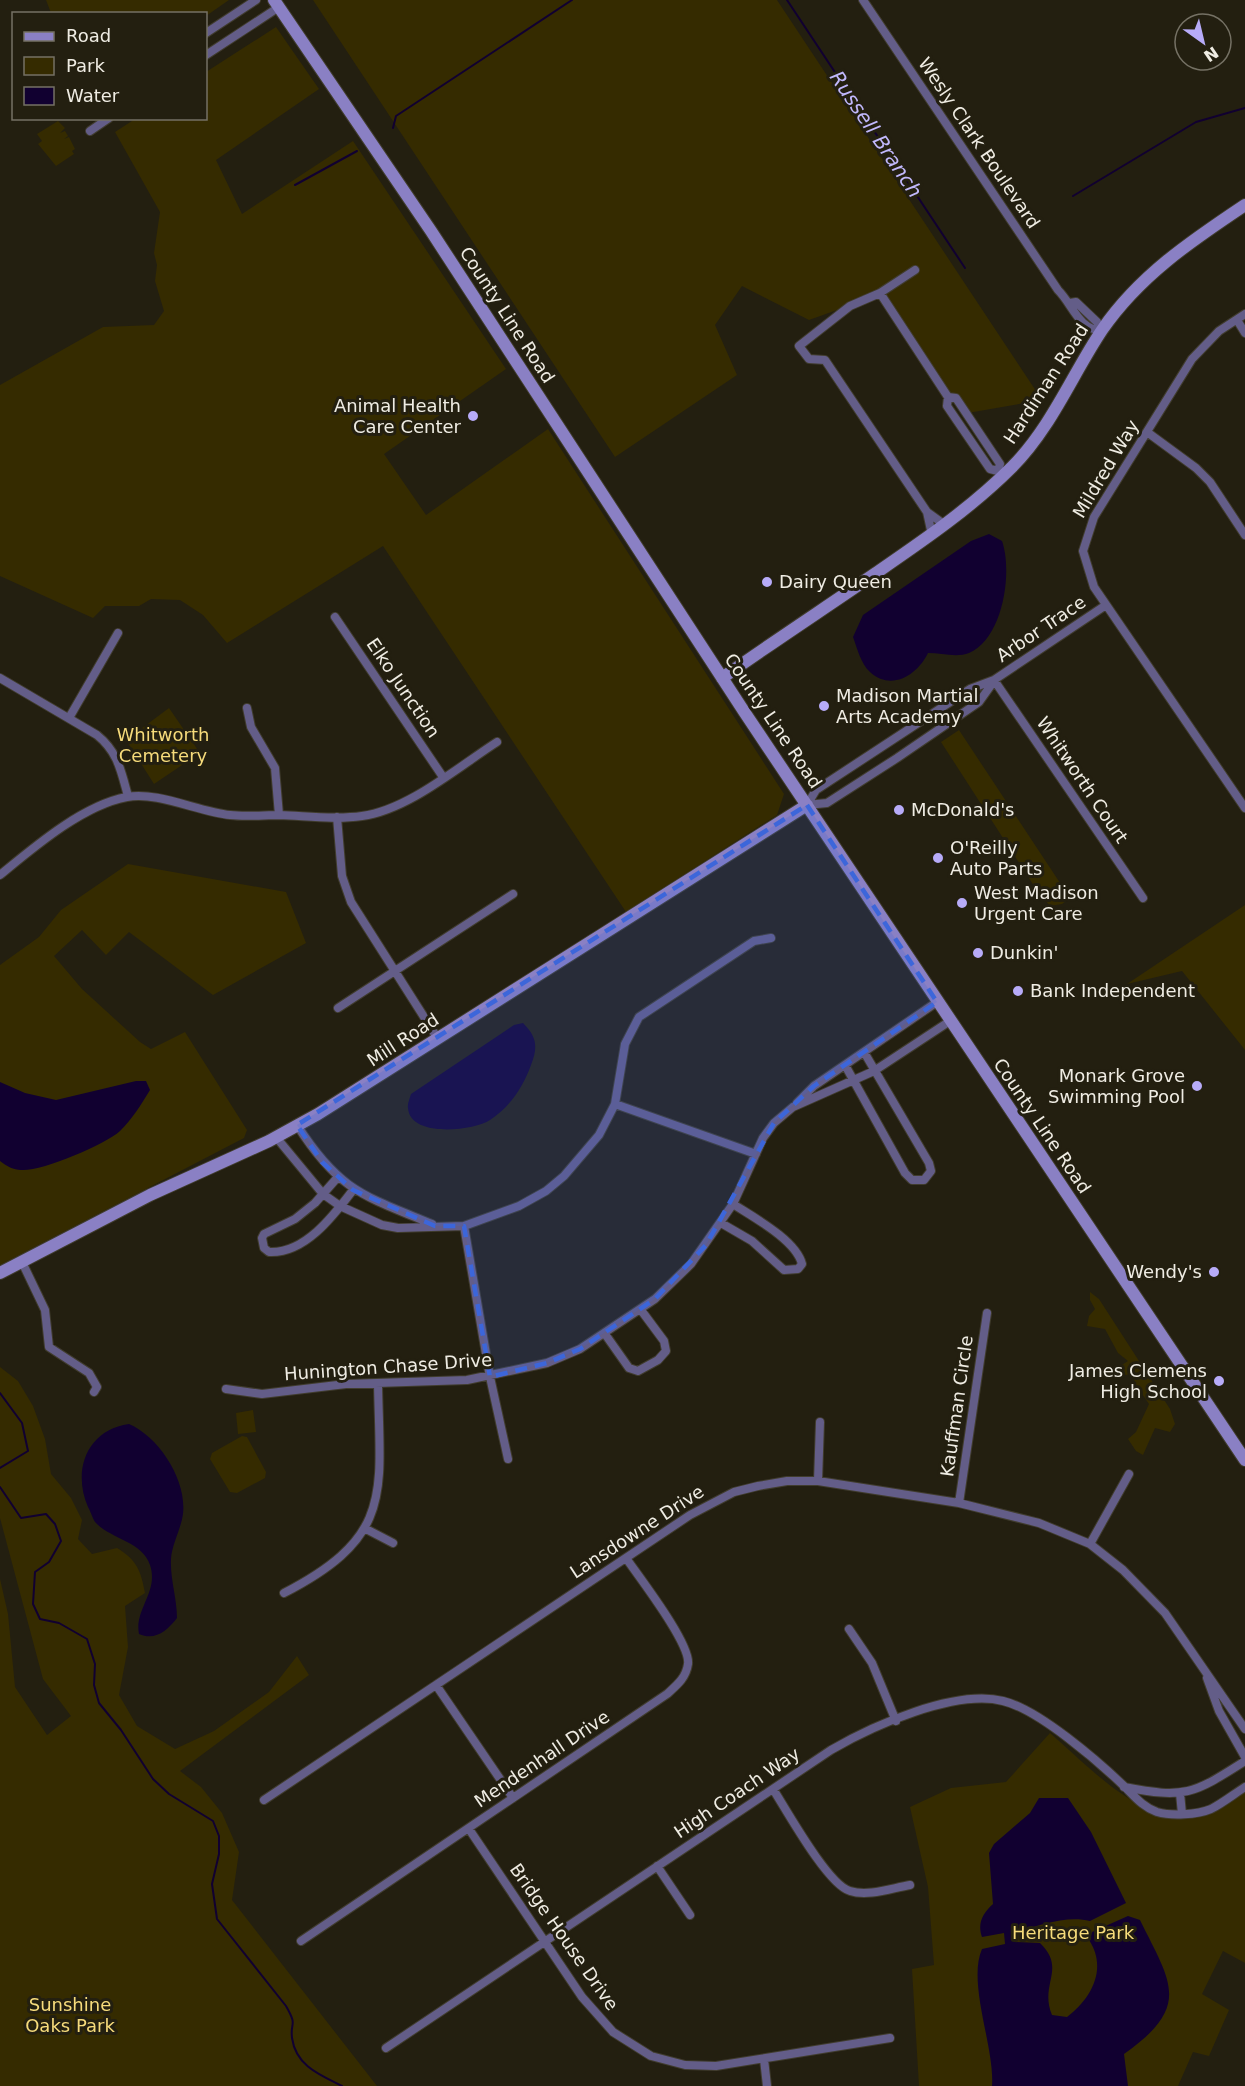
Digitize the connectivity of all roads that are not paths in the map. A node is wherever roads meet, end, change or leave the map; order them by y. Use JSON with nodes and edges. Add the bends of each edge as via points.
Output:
{"nodes":[{"id":1,"x":256,"y":0,"type":"edge"},
{"id":2,"x":863,"y":0,"type":"edge"},
{"id":3,"x":277,"y":3,"type":"edge"},
{"id":4,"x":207,"y":32,"type":"edge"},
{"id":5,"x":207,"y":54,"type":"edge"},
{"id":6,"x":106,"y":120,"type":"edge"},
{"id":7,"x":90,"y":132,"type":"dead end"},
{"id":8,"x":1245,"y":205,"type":"edge"},
{"id":9,"x":915,"y":270,"type":"dead end"},
{"id":10,"x":880,"y":293,"type":"junction"},
{"id":11,"x":1245,"y":314,"type":"edge"},
{"id":12,"x":1237,"y":320,"type":"junction"},
{"id":13,"x":1102,"y":331,"type":"junction"},
{"id":14,"x":1245,"y":333,"type":"edge"},
{"id":15,"x":1147,"y":432,"type":"junction"},
{"id":16,"x":1000,"y":474,"type":"junction"},
{"id":17,"x":927,"y":512,"type":"junction"},
{"id":18,"x":945,"y":525,"type":"junction"},
{"id":19,"x":932,"y":535,"type":"junction"},
{"id":20,"x":1245,"y":535,"type":"edge"},
{"id":21,"x":1106,"y":605,"type":"junction"},
{"id":22,"x":335,"y":617,"type":"dead end"},
{"id":23,"x":118,"y":633,"type":"dead end"},
{"id":24,"x":0,"y":678,"type":"edge"},
{"id":25,"x":722,"y":678,"type":"junction"},
{"id":26,"x":994,"y":681,"type":"junction"},
{"id":27,"x":247,"y":708,"type":"dead end"},
{"id":28,"x":69,"y":718,"type":"junction"},
{"id":29,"x":496,"y":741,"type":"dead end"},
{"id":30,"x":443,"y":777,"type":"junction"},
{"id":31,"x":128,"y":796,"type":"junction"},
{"id":32,"x":807,"y":805,"type":"junction"},
{"id":33,"x":1245,"y":808,"type":"edge"},
{"id":34,"x":279,"y":815,"type":"junction"},
{"id":35,"x":337,"y":817,"type":"junction"},
{"id":36,"x":0,"y":875,"type":"edge"},
{"id":37,"x":513,"y":894,"type":"dead end"},
{"id":38,"x":1143,"y":898,"type":"dead end"},
{"id":39,"x":771,"y":938,"type":"dead end"},
{"id":40,"x":395,"y":971,"type":"junction"},
{"id":41,"x":937,"y":1002,"type":"junction"},
{"id":42,"x":338,"y":1008,"type":"dead end"},
{"id":43,"x":950,"y":1021,"type":"junction"},
{"id":44,"x":438,"y":1039,"type":"junction"},
{"id":45,"x":864,"y":1052,"type":"junction"},
{"id":46,"x":845,"y":1065,"type":"junction"},
{"id":47,"x":874,"y":1071,"type":"junction"},
{"id":48,"x":855,"y":1081,"type":"junction"},
{"id":49,"x":615,"y":1104,"type":"junction"},
{"id":50,"x":793,"y":1107,"type":"junction"},
{"id":51,"x":297,"y":1125,"type":"junction"},
{"id":52,"x":276,"y":1137,"type":"junction"},
{"id":53,"x":756,"y":1154,"type":"junction"},
{"id":54,"x":337,"y":1178,"type":"junction"},
{"id":55,"x":353,"y":1190,"type":"junction"},
{"id":56,"x":323,"y":1194,"type":"junction"},
{"id":57,"x":733,"y":1204,"type":"junction"},
{"id":58,"x":340,"y":1206,"type":"junction"},
{"id":59,"x":721,"y":1223,"type":"junction"},
{"id":60,"x":435,"y":1226,"type":"junction"},
{"id":61,"x":464,"y":1226,"type":"junction"},
{"id":62,"x":22,"y":1262,"type":"junction"},
{"id":63,"x":0,"y":1273,"type":"edge"},
{"id":64,"x":641,"y":1310,"type":"junction"},
{"id":65,"x":987,"y":1313,"type":"dead end"},
{"id":66,"x":605,"y":1334,"type":"junction"},
{"id":67,"x":490,"y":1377,"type":"junction"},
{"id":68,"x":378,"y":1384,"type":"junction"},
{"id":69,"x":226,"y":1389,"type":"dead end"},
{"id":70,"x":94,"y":1392,"type":"dead end"},
{"id":71,"x":820,"y":1422,"type":"dead end"},
{"id":72,"x":508,"y":1459,"type":"dead end"},
{"id":73,"x":1245,"y":1460,"type":"edge"},
{"id":74,"x":1129,"y":1474,"type":"dead end"},
{"id":75,"x":818,"y":1481,"type":"junction"},
{"id":76,"x":959,"y":1503,"type":"junction"},
{"id":77,"x":366,"y":1529,"type":"junction"},
{"id":78,"x":393,"y":1543,"type":"dead end"},
{"id":79,"x":1090,"y":1544,"type":"junction"},
{"id":80,"x":626,"y":1558,"type":"junction"},
{"id":81,"x":284,"y":1593,"type":"dead end"},
{"id":82,"x":849,"y":1629,"type":"dead end"},
{"id":83,"x":1204,"y":1669,"type":"junction"},
{"id":84,"x":436,"y":1684,"type":"junction"},
{"id":85,"x":896,"y":1721,"type":"junction"},
{"id":86,"x":1245,"y":1729,"type":"edge"},
{"id":87,"x":1245,"y":1759,"type":"edge"},
{"id":88,"x":1245,"y":1786,"type":"edge"},
{"id":89,"x":1124,"y":1787,"type":"junction"},
{"id":90,"x":773,"y":1789,"type":"junction"},
{"id":91,"x":1180,"y":1793,"type":"junction"},
{"id":92,"x":513,"y":1798,"type":"junction"},
{"id":93,"x":264,"y":1800,"type":"dead end"},
{"id":94,"x":1182,"y":1814,"type":"junction"},
{"id":95,"x":469,"y":1829,"type":"junction"},
{"id":96,"x":657,"y":1866,"type":"junction"},
{"id":97,"x":910,"y":1885,"type":"dead end"},
{"id":98,"x":690,"y":1916,"type":"dead end"},
{"id":99,"x":301,"y":1941,"type":"dead end"},
{"id":100,"x":545,"y":1942,"type":"junction"},
{"id":101,"x":890,"y":2038,"type":"dead end"},
{"id":102,"x":386,"y":2048,"type":"dead end"},
{"id":103,"x":764,"y":2059,"type":"junction"},
{"id":104,"x":767,"y":2086,"type":"edge"}],
"edges":[{"from":1,"to":4,"type":"street"},
{"from":2,"to":13,"type":"street","name":"Wesly Clark Boulevard","via":[[1051,281],[1070,303],[1071,311],[1091,330]]},
{"from":3,"to":5,"type":"street"},
{"from":3,"to":25,"type":"main road","name":"County Line Road","via":[[431,231]]},
{"from":6,"to":7,"type":"street"},
{"from":8,"to":13,"type":"main road","name":"Hardiman Road","via":[[1162,264],[1136,288]]},
{"from":9,"to":10,"type":"street"},
{"from":10,"to":16,"type":"street","via":[[948,397],[956,398],[1000,464]]},
{"from":10,"to":17,"type":"street","via":[[850,306],[799,346],[809,359],[825,360]]},
{"from":11,"to":12,"type":"street","name":"Mildred Way"},
{"from":12,"to":14,"type":"street"},
{"from":12,"to":15,"type":"street","name":"Mildred Way","via":[[1219,331],[1192,359]]},
{"from":13,"to":16,"type":"main road","name":"Hardiman Road","via":[[1032,443]]},
{"from":15,"to":20,"type":"street","via":[[1210,482]]},
{"from":15,"to":21,"type":"street","name":"Mildred Way","via":[[1094,517],[1083,551],[1087,570]]},
{"from":16,"to":18,"type":"main road","name":"Hardiman Road","via":[[985,494]]},
{"from":17,"to":18,"type":"street"},
{"from":17,"to":19,"type":"street"},
{"from":18,"to":19,"type":"main road","name":"Hardiman Road"},
{"from":19,"to":25,"type":"main road","name":"Hardiman Road"},
{"from":21,"to":26,"type":"street","name":"Arbor Trace"},
{"from":21,"to":33,"type":"street","name":"Mildred Way"},
{"from":22,"to":30,"type":"street","name":"Elko Junction"},
{"from":23,"to":28,"type":"street"},
{"from":24,"to":28,"type":"street"},
{"from":25,"to":32,"type":"main road","name":"County Line Road"},
{"from":26,"to":32,"type":"street","name":"Arbor Trace","via":[[970,689],[816,790]]},
{"from":26,"to":32,"type":"street","name":"Arbor Trace","via":[[980,702],[897,758],[827,803]]},
{"from":26,"to":38,"type":"street","name":"Whitworth Court"},
{"from":27,"to":34,"type":"street","via":[[251,727],[275,768]]},
{"from":28,"to":31,"type":"street","via":[[109,745],[118,759]]},
{"from":29,"to":30,"type":"street"},
{"from":30,"to":35,"type":"street","via":[[389,809]]},
{"from":31,"to":34,"type":"street","via":[[230,815]]},
{"from":31,"to":36,"type":"street","via":[[77,819]]},
{"from":32,"to":41,"type":"main road","name":"County Line Road"},
{"from":32,"to":44,"type":"main road","name":"Mill Road"},
{"from":34,"to":35,"type":"street"},
{"from":35,"to":40,"type":"street","via":[[345,886]]},
{"from":37,"to":40,"type":"street"},
{"from":39,"to":49,"type":"street","via":[[754,941],[639,1017],[625,1044]]},
{"from":40,"to":42,"type":"street"},
{"from":40,"to":44,"type":"street"},
{"from":41,"to":43,"type":"main road","name":"County Line Road"},
{"from":41,"to":45,"type":"street"},
{"from":43,"to":47,"type":"street","name":"Hunington Chase Drive"},
{"from":43,"to":73,"type":"main road","name":"County Line Road"},
{"from":44,"to":51,"type":"main road","name":"Mill Road"},
{"from":45,"to":46,"type":"street"},
{"from":45,"to":47,"type":"street"},
{"from":46,"to":48,"type":"street"},
{"from":46,"to":50,"type":"street","via":[[814,1086]]},
{"from":47,"to":48,"type":"street","name":"Hunington Chase Drive"},
{"from":47,"to":48,"type":"street","via":[[928,1163],[931,1171],[924,1180],[912,1180],[905,1173]]},
{"from":48,"to":50,"type":"street","name":"Hunington Chase Drive"},
{"from":49,"to":53,"type":"street"},
{"from":49,"to":61,"type":"street","via":[[580,1159],[546,1191],[519,1206]]},
{"from":50,"to":53,"type":"street","name":"Hunington Chase Drive","via":[[774,1123]]},
{"from":51,"to":52,"type":"main road","name":"Mill Road"},
{"from":51,"to":54,"type":"street"},
{"from":52,"to":56,"type":"street"},
{"from":52,"to":62,"type":"main road","name":"Mill Road","via":[[150,1195]]},
{"from":53,"to":57,"type":"street","name":"Hunington Chase Drive"},
{"from":54,"to":55,"type":"street"},
{"from":54,"to":56,"type":"street"},
{"from":55,"to":58,"type":"street"},
{"from":55,"to":60,"type":"street"},
{"from":56,"to":58,"type":"street"},
{"from":56,"to":58,"type":"street","via":[[295,1219],[264,1234],[264,1248],[275,1253],[300,1242]]},
{"from":57,"to":59,"type":"street","name":"Hunington Chase Drive"},
{"from":57,"to":59,"type":"street","via":[[769,1227],[800,1256],[802,1263],[798,1269],[784,1270],[752,1241]]},
{"from":58,"to":60,"type":"street","via":[[382,1225]]},
{"from":59,"to":64,"type":"street","name":"Hunington Chase Drive","via":[[691,1264]]},
{"from":60,"to":61,"type":"street"},
{"from":61,"to":67,"type":"street"},
{"from":62,"to":63,"type":"main road","name":"Mill Road"},
{"from":62,"to":70,"type":"street","via":[[45,1310],[49,1347],[89,1373],[97,1387]]},
{"from":64,"to":66,"type":"street","name":"Hunington Chase Drive"},
{"from":64,"to":66,"type":"street","via":[[664,1341],[666,1351],[658,1360],[638,1371],[629,1368]]},
{"from":65,"to":76,"type":"street","name":"Kauffman Circle"},
{"from":66,"to":67,"type":"street","name":"Hunington Chase Drive","via":[[547,1363]]},
{"from":67,"to":68,"type":"street","name":"Hunington Chase Drive"},
{"from":67,"to":72,"type":"street"},
{"from":68,"to":69,"type":"street","name":"Hunington Chase Drive","via":[[262,1394]]},
{"from":68,"to":77,"type":"street","via":[[379,1491]]},
{"from":71,"to":75,"type":"street"},
{"from":74,"to":79,"type":"street"},
{"from":75,"to":76,"type":"street","name":"Lansdowne Drive"},
{"from":75,"to":80,"type":"street","name":"Lansdowne Drive","via":[[787,1480],[734,1492],[690,1515]]},
{"from":76,"to":79,"type":"street","name":"Lansdowne Drive","via":[[1039,1523]]},
{"from":77,"to":78,"type":"street"},
{"from":77,"to":81,"type":"street","via":[[340,1558]]},
{"from":79,"to":83,"type":"street","name":"Lansdowne Drive","via":[[1124,1570],[1165,1613]]},
{"from":80,"to":84,"type":"street","name":"Lansdowne Drive"},
{"from":80,"to":92,"type":"street","name":"Mendenhall Drive","via":[[681,1640],[688,1662],[682,1680]]},
{"from":82,"to":85,"type":"street","via":[[872,1663]]},
{"from":83,"to":86,"type":"street","name":"Lansdowne Drive"},
{"from":83,"to":87,"type":"street","name":"Lansdowne Drive","via":[[1219,1711]]},
{"from":84,"to":92,"type":"street"},
{"from":84,"to":93,"type":"street","name":"Lansdowne Drive"},
{"from":85,"to":89,"type":"street","name":"High Coach Way","via":[[958,1701],[987,1698],[1009,1703],[1045,1720]]},
{"from":85,"to":90,"type":"street","name":"High Coach Way","via":[[848,1741]]},
{"from":87,"to":91,"type":"street","via":[[1203,1787]]},
{"from":88,"to":94,"type":"street","name":"High Coach Way","via":[[1209,1809]]},
{"from":89,"to":91,"type":"street"},
{"from":89,"to":94,"type":"street","name":"High Coach Way","via":[[1137,1801],[1157,1812]]},
{"from":90,"to":96,"type":"street","name":"High Coach Way"},
{"from":90,"to":97,"type":"street","via":[[832,1880],[850,1891]]},
{"from":91,"to":94,"type":"street"},
{"from":92,"to":95,"type":"street","name":"Mendenhall Drive"},
{"from":95,"to":99,"type":"street","name":"Mendenhall Drive"},
{"from":95,"to":100,"type":"street","name":"Bridge House Drive"},
{"from":96,"to":98,"type":"street"},
{"from":96,"to":100,"type":"street","name":"High Coach Way"},
{"from":100,"to":102,"type":"street","name":"High Coach Way"},
{"from":100,"to":103,"type":"street","name":"Bridge House Drive","via":[[595,2013],[628,2044],[651,2056],[685,2065],[716,2066]]},
{"from":101,"to":103,"type":"street","name":"Bridge House Drive"},
{"from":103,"to":104,"type":"street"}]}
